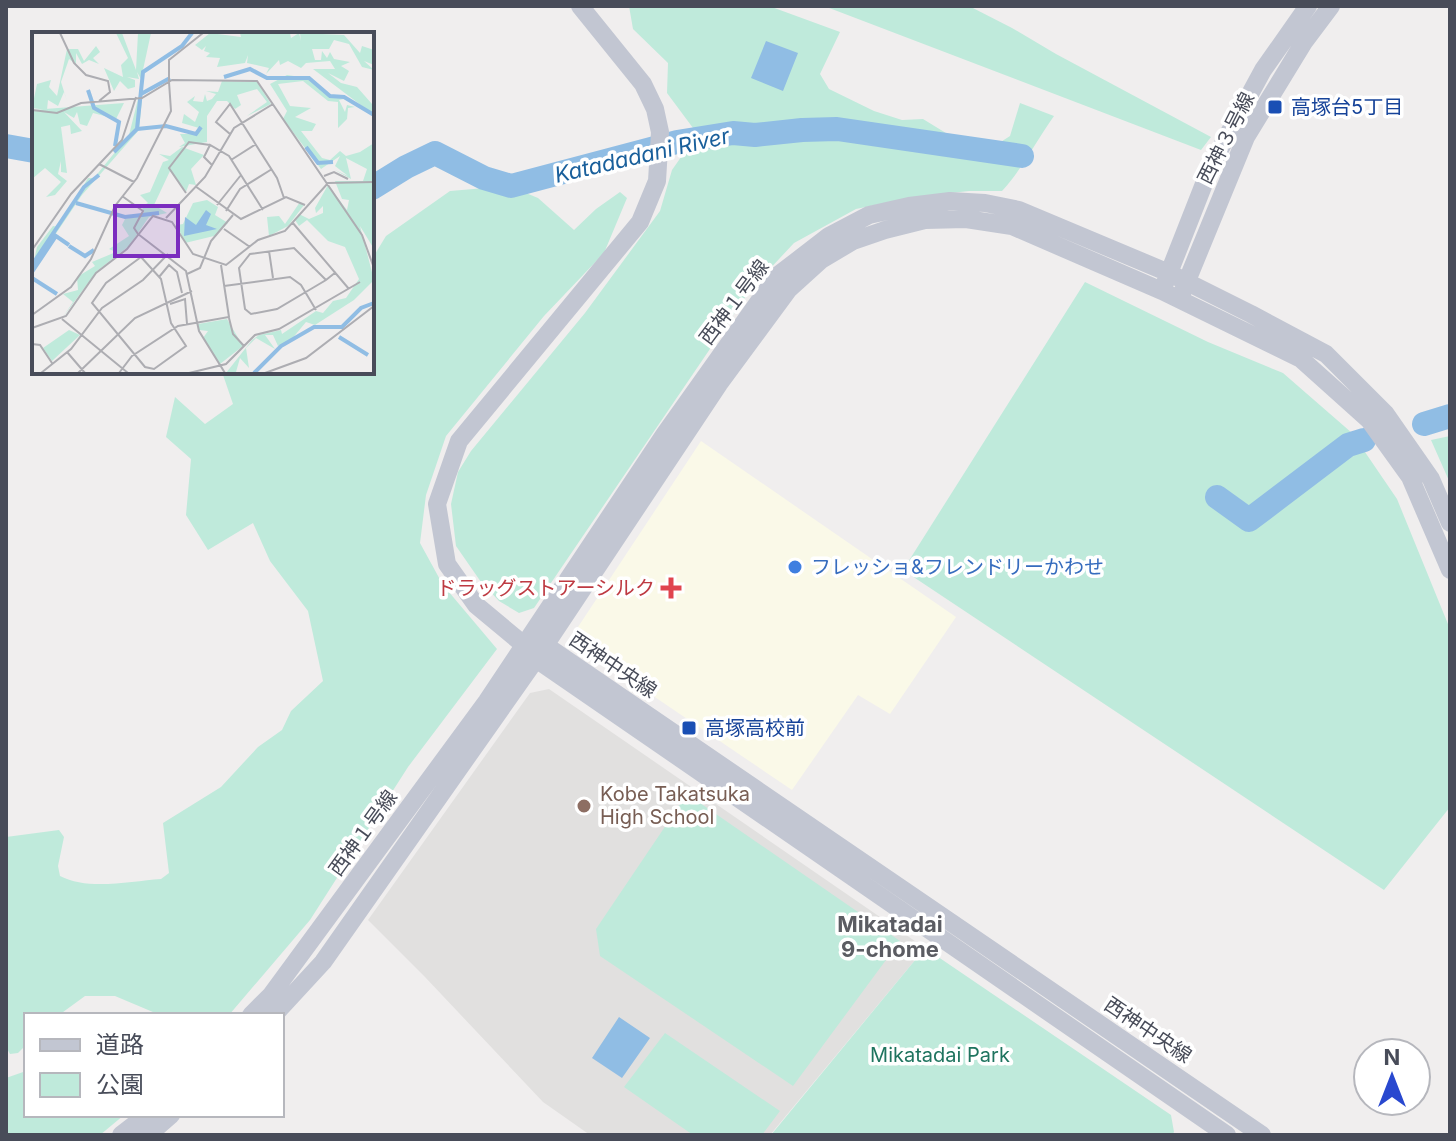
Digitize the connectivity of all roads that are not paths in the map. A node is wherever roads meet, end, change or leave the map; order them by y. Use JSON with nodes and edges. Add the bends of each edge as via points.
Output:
{"nodes":[{"id":1,"x":580,"y":6,"type":"edge"},
{"id":2,"x":1308,"y":6,"type":"edge"},
{"id":3,"x":1331,"y":6,"type":"edge"},
{"id":4,"x":1178,"y":278,"type":"junction"},
{"id":5,"x":1162,"y":291,"type":"junction"},
{"id":6,"x":1179,"y":301,"type":"junction"},
{"id":7,"x":1450,"y":523,"type":"edge"},
{"id":8,"x":1450,"y":570,"type":"edge"},
{"id":9,"x":535,"y":650,"type":"junction"},
{"id":10,"x":253,"y":1013,"type":"edge"},
{"id":11,"x":276,"y":1013,"type":"edge"},
{"id":12,"x":1214,"y":1102,"type":"junction"},
{"id":13,"x":144,"y":1117,"type":"edge"},
{"id":14,"x":169,"y":1117,"type":"edge"},
{"id":15,"x":1203,"y":1118,"type":"junction"},
{"id":16,"x":121,"y":1135,"type":"edge"},
{"id":17,"x":148,"y":1135,"type":"edge"},
{"id":18,"x":1192,"y":1135,"type":"edge"},
{"id":19,"x":1227,"y":1135,"type":"edge"},
{"id":20,"x":1262,"y":1135,"type":"edge"}],
"edges":[{"from":1,"to":9,"type":"street","via":[[643,84],[655,109],[660,132],[657,181],[640,222],[459,441],[437,504],[447,564],[476,605]]},
{"from":2,"to":4,"type":"street","name":"西神３号線","via":[[1263,70],[1211,166]]},
{"from":3,"to":4,"type":"street","name":"西神３号線","via":[[1246,137]]},
{"from":4,"to":5,"type":"street"},
{"from":4,"to":6,"type":"street","name":"西神３号線"},
{"from":4,"to":7,"type":"street","name":"西神１号線","via":[[1326,354],[1385,413],[1431,479]]},
{"from":4,"to":9,"type":"street","name":"西神１号線","via":[[1019,210],[985,203],[909,206],[869,215],[829,236],[777,276],[664,435]]},
{"from":5,"to":6,"type":"street","name":"西神１号線"},
{"from":5,"to":9,"type":"street","name":"西神１号線","via":[[1012,226],[925,220],[853,241],[789,289]]},
{"from":6,"to":8,"type":"street","name":"西神１号線","via":[[1301,359],[1369,420],[1410,477]]},
{"from":9,"to":10,"type":"street","name":"西神１号線","via":[[487,701]]},
{"from":9,"to":11,"type":"street","name":"西神１号線","via":[[323,962]]},
{"from":9,"to":12,"type":"street","name":"西神中央線"},
{"from":9,"to":15,"type":"street","name":"西神中央線"},
{"from":12,"to":15,"type":"street"},
{"from":12,"to":20,"type":"street","name":"西神中央線"},
{"from":13,"to":16,"type":"street"},
{"from":14,"to":17,"type":"street"},
{"from":15,"to":18,"type":"street"},
{"from":15,"to":19,"type":"street","name":"西神中央線"}]}
